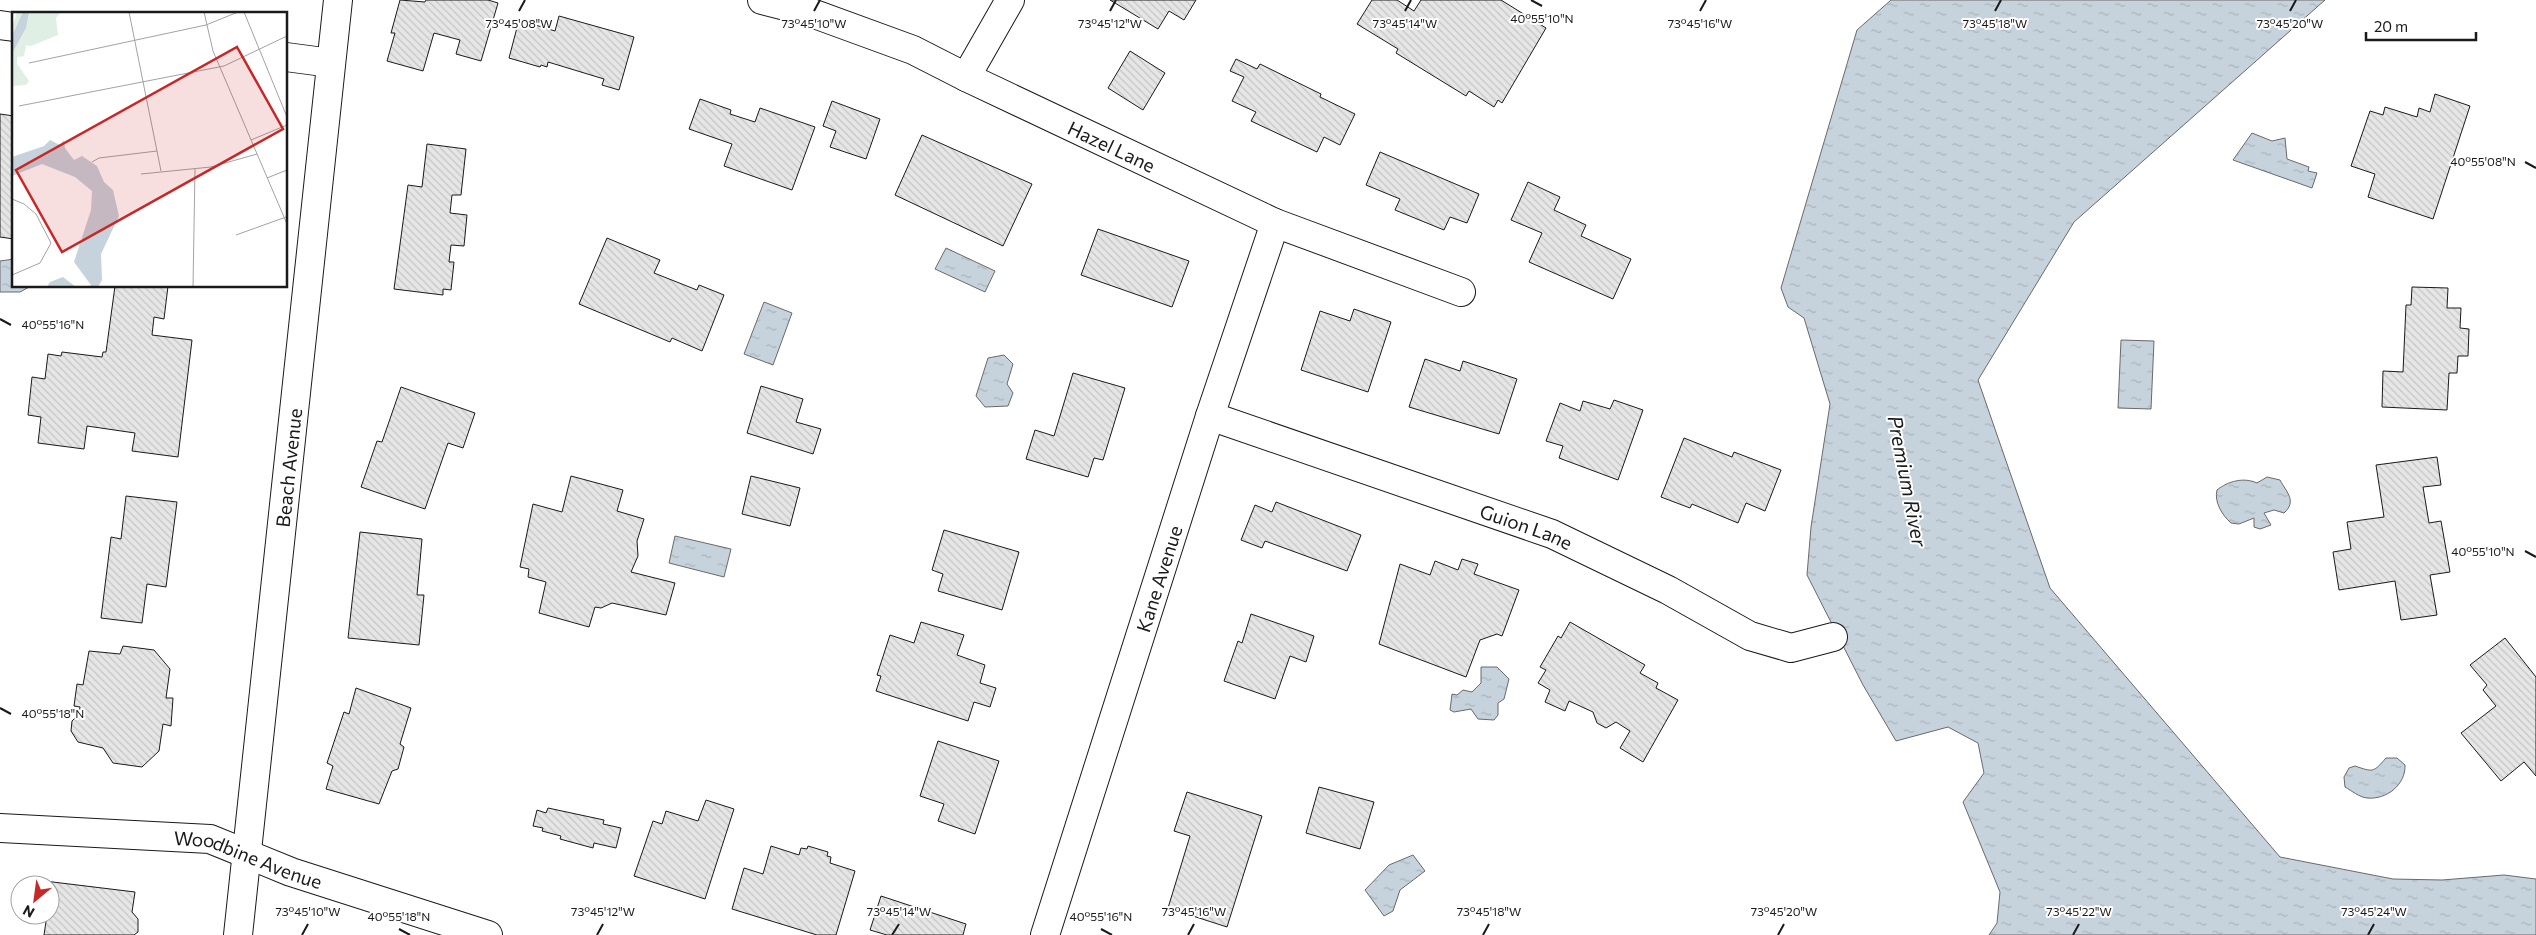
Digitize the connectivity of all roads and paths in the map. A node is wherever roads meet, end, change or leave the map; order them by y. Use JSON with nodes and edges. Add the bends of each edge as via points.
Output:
{"nodes":[{"id":1,"x":338,"y":0,"type":"edge"},
{"id":2,"x":762,"y":0,"type":"edge"},
{"id":3,"x":1010,"y":0,"type":"edge"},
{"id":4,"x":288,"y":57,"type":"edge"},
{"id":5,"x":331,"y":62,"type":"junction"},
{"id":6,"x":966,"y":77,"type":"junction"},
{"id":7,"x":1275,"y":224,"type":"junction"},
{"id":8,"x":1461,"y":292,"type":"dead end"},
{"id":9,"x":1210,"y":416,"type":"junction"},
{"id":10,"x":1833,"y":637,"type":"dead end"},
{"id":11,"x":0,"y":828,"type":"edge"},
{"id":12,"x":246,"y":853,"type":"junction"},
{"id":13,"x":238,"y":935,"type":"edge"},
{"id":14,"x":488,"y":935,"type":"edge"},
{"id":15,"x":1045,"y":935,"type":"edge"}],
"edges":[{"from":1,"to":5,"type":"street","name":"Beach Avenue"},
{"from":2,"to":6,"type":"street","name":"Hazel Lane","via":[[809,12],[913,50]]},
{"from":3,"to":6,"type":"street"},
{"from":4,"to":5,"type":"street"},
{"from":5,"to":12,"type":"street","name":"Beach Avenue"},
{"from":6,"to":7,"type":"street","name":"Hazel Lane"},
{"from":7,"to":8,"type":"street","name":"Hazel Lane"},
{"from":7,"to":9,"type":"street","name":"Kane Avenue"},
{"from":9,"to":10,"type":"street","name":"Guion Lane","via":[[1552,534],[1668,590],[1750,636],[1791,648]]},
{"from":9,"to":15,"type":"street","name":"Kane Avenue"},
{"from":11,"to":12,"type":"street","name":"Woodbine Avenue","via":[[210,839]]},
{"from":12,"to":13,"type":"street","name":"Beach Avenue"},
{"from":12,"to":14,"type":"street","name":"Woodbine Avenue","via":[[291,872]]}]}
